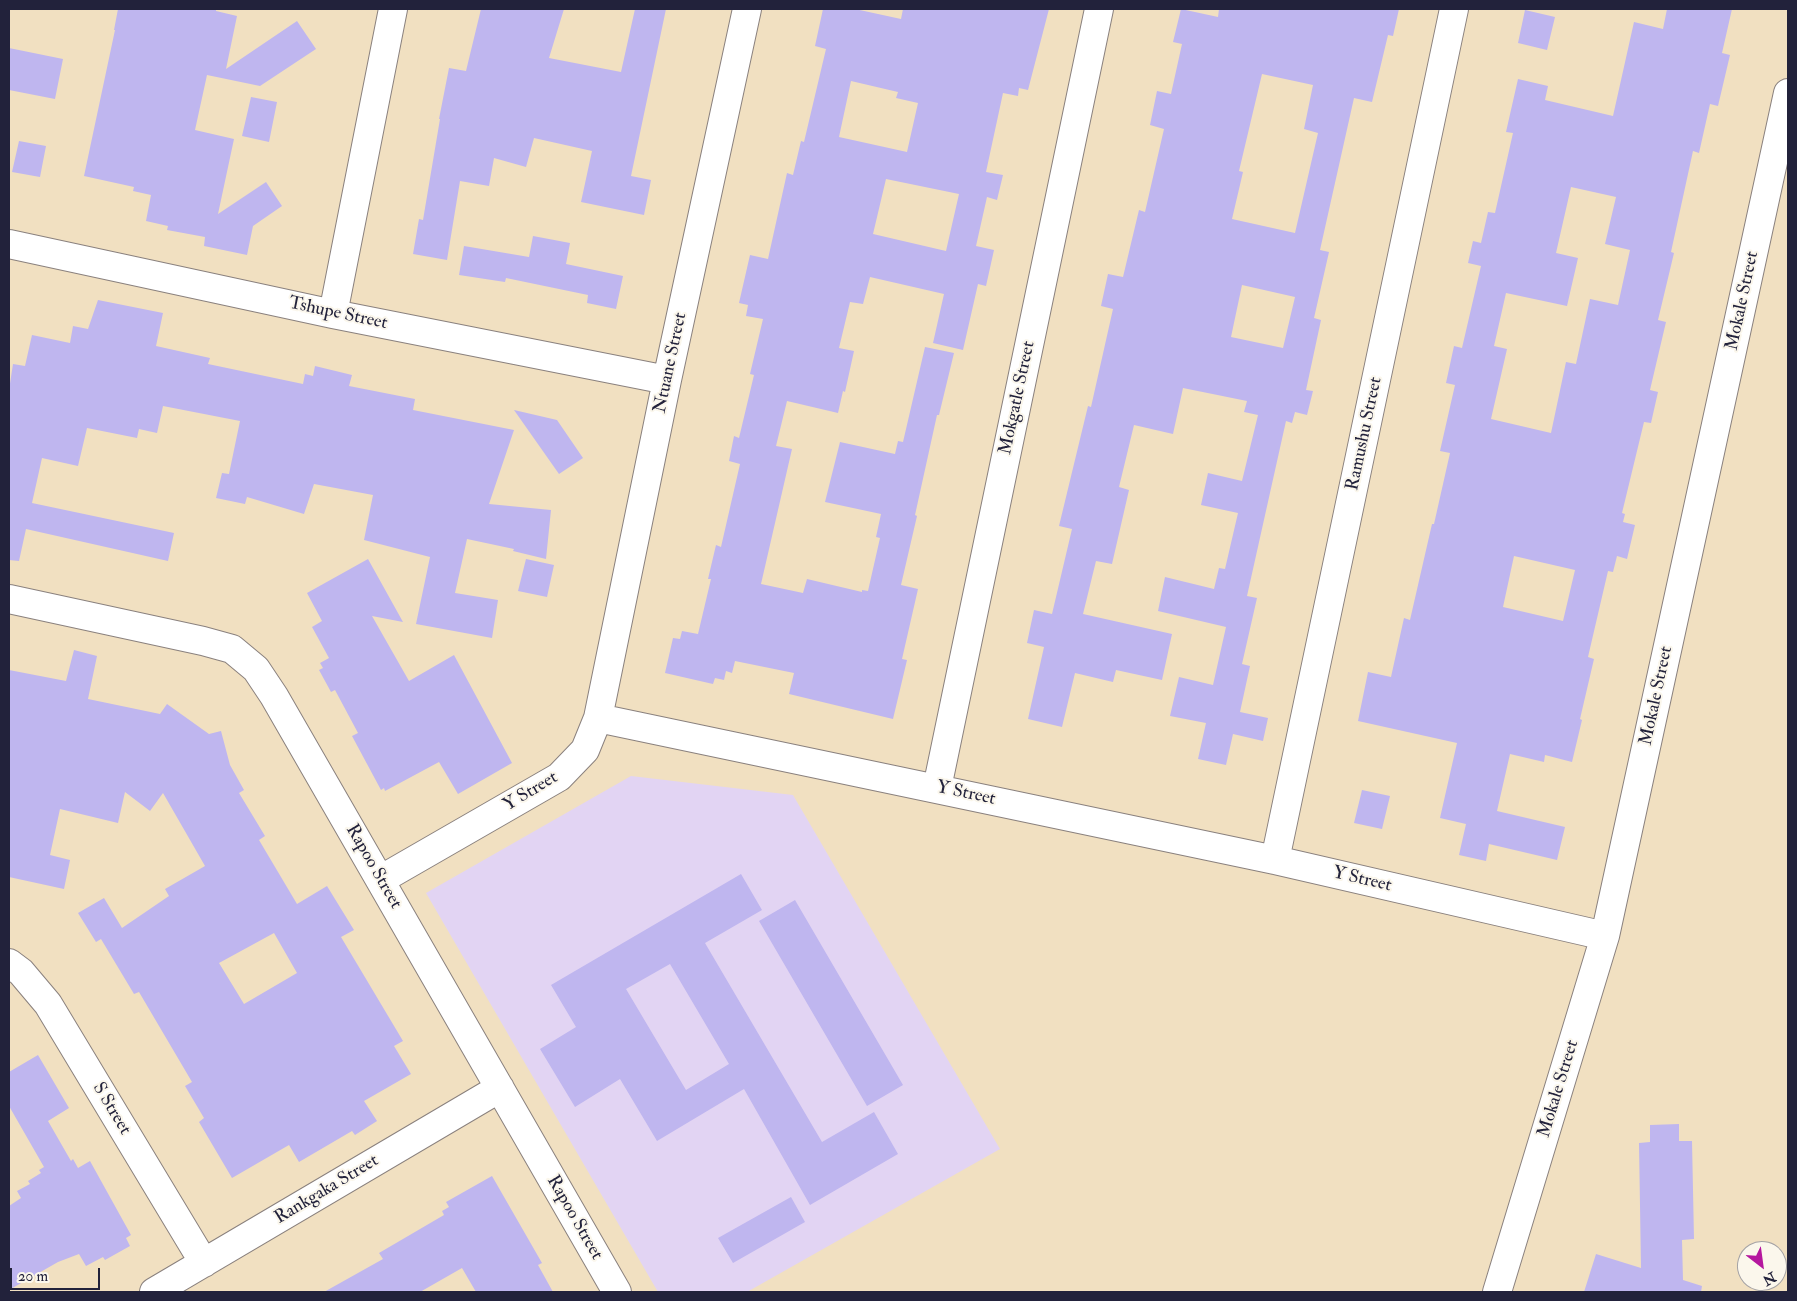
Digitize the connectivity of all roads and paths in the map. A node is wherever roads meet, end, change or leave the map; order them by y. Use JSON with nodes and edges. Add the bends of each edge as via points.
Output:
{"nodes":[{"id":1,"x":392,"y":9,"type":"edge"},
{"id":2,"x":747,"y":9,"type":"edge"},
{"id":3,"x":1099,"y":9,"type":"edge"},
{"id":4,"x":1454,"y":9,"type":"edge"},
{"id":5,"x":1788,"y":93,"type":"edge"},
{"id":6,"x":9,"y":244,"type":"edge"},
{"id":7,"x":333,"y":314,"type":"junction"},
{"id":8,"x":667,"y":380,"type":"junction"},
{"id":9,"x":9,"y":599,"type":"edge"},
{"id":10,"x":598,"y":718,"type":"junction"},
{"id":11,"x":937,"y":788,"type":"junction"},
{"id":12,"x":1275,"y":860,"type":"junction"},
{"id":13,"x":380,"y":880,"type":"junction"},
{"id":14,"x":1605,"y":936,"type":"junction"},
{"id":15,"x":13,"y":971,"type":"edge"},
{"id":16,"x":500,"y":1088,"type":"junction"},
{"id":17,"x":204,"y":1263,"type":"junction"},
{"id":18,"x":154,"y":1292,"type":"edge"},
{"id":19,"x":617,"y":1292,"type":"edge"},
{"id":20,"x":1497,"y":1292,"type":"edge"}],
"edges":[{"from":1,"to":7,"type":"street"},
{"from":2,"to":8,"type":"street","name":"Ntuane Street"},
{"from":3,"to":11,"type":"street","name":"Mokgatle Street"},
{"from":4,"to":12,"type":"street","name":"Ramushu Street"},
{"from":5,"to":14,"type":"street","name":"Mokale Street"},
{"from":6,"to":7,"type":"street","name":"Tshupe Street"},
{"from":7,"to":8,"type":"street","name":"Tshupe Street"},
{"from":8,"to":10,"type":"street","name":"Ntuane Street"},
{"from":9,"to":13,"type":"street","name":"Rapoo Street","via":[[232,649],[256,669],[274,696]]},
{"from":10,"to":11,"type":"street","name":"Y Street"},
{"from":10,"to":13,"type":"street","name":"Y Street","via":[[585,750],[559,777]]},
{"from":11,"to":12,"type":"street","name":"Y Street"},
{"from":12,"to":14,"type":"street","name":"Y Street"},
{"from":13,"to":16,"type":"street","name":"Rapoo Street"},
{"from":14,"to":20,"type":"street","name":"Mokale Street"},
{"from":15,"to":17,"type":"street","name":"S Street","via":[[48,1004]]},
{"from":16,"to":17,"type":"street","name":"Rankgaka Street"},
{"from":16,"to":19,"type":"street","name":"Rapoo Street"},
{"from":17,"to":18,"type":"street","name":"Rankgaka Street"}]}
